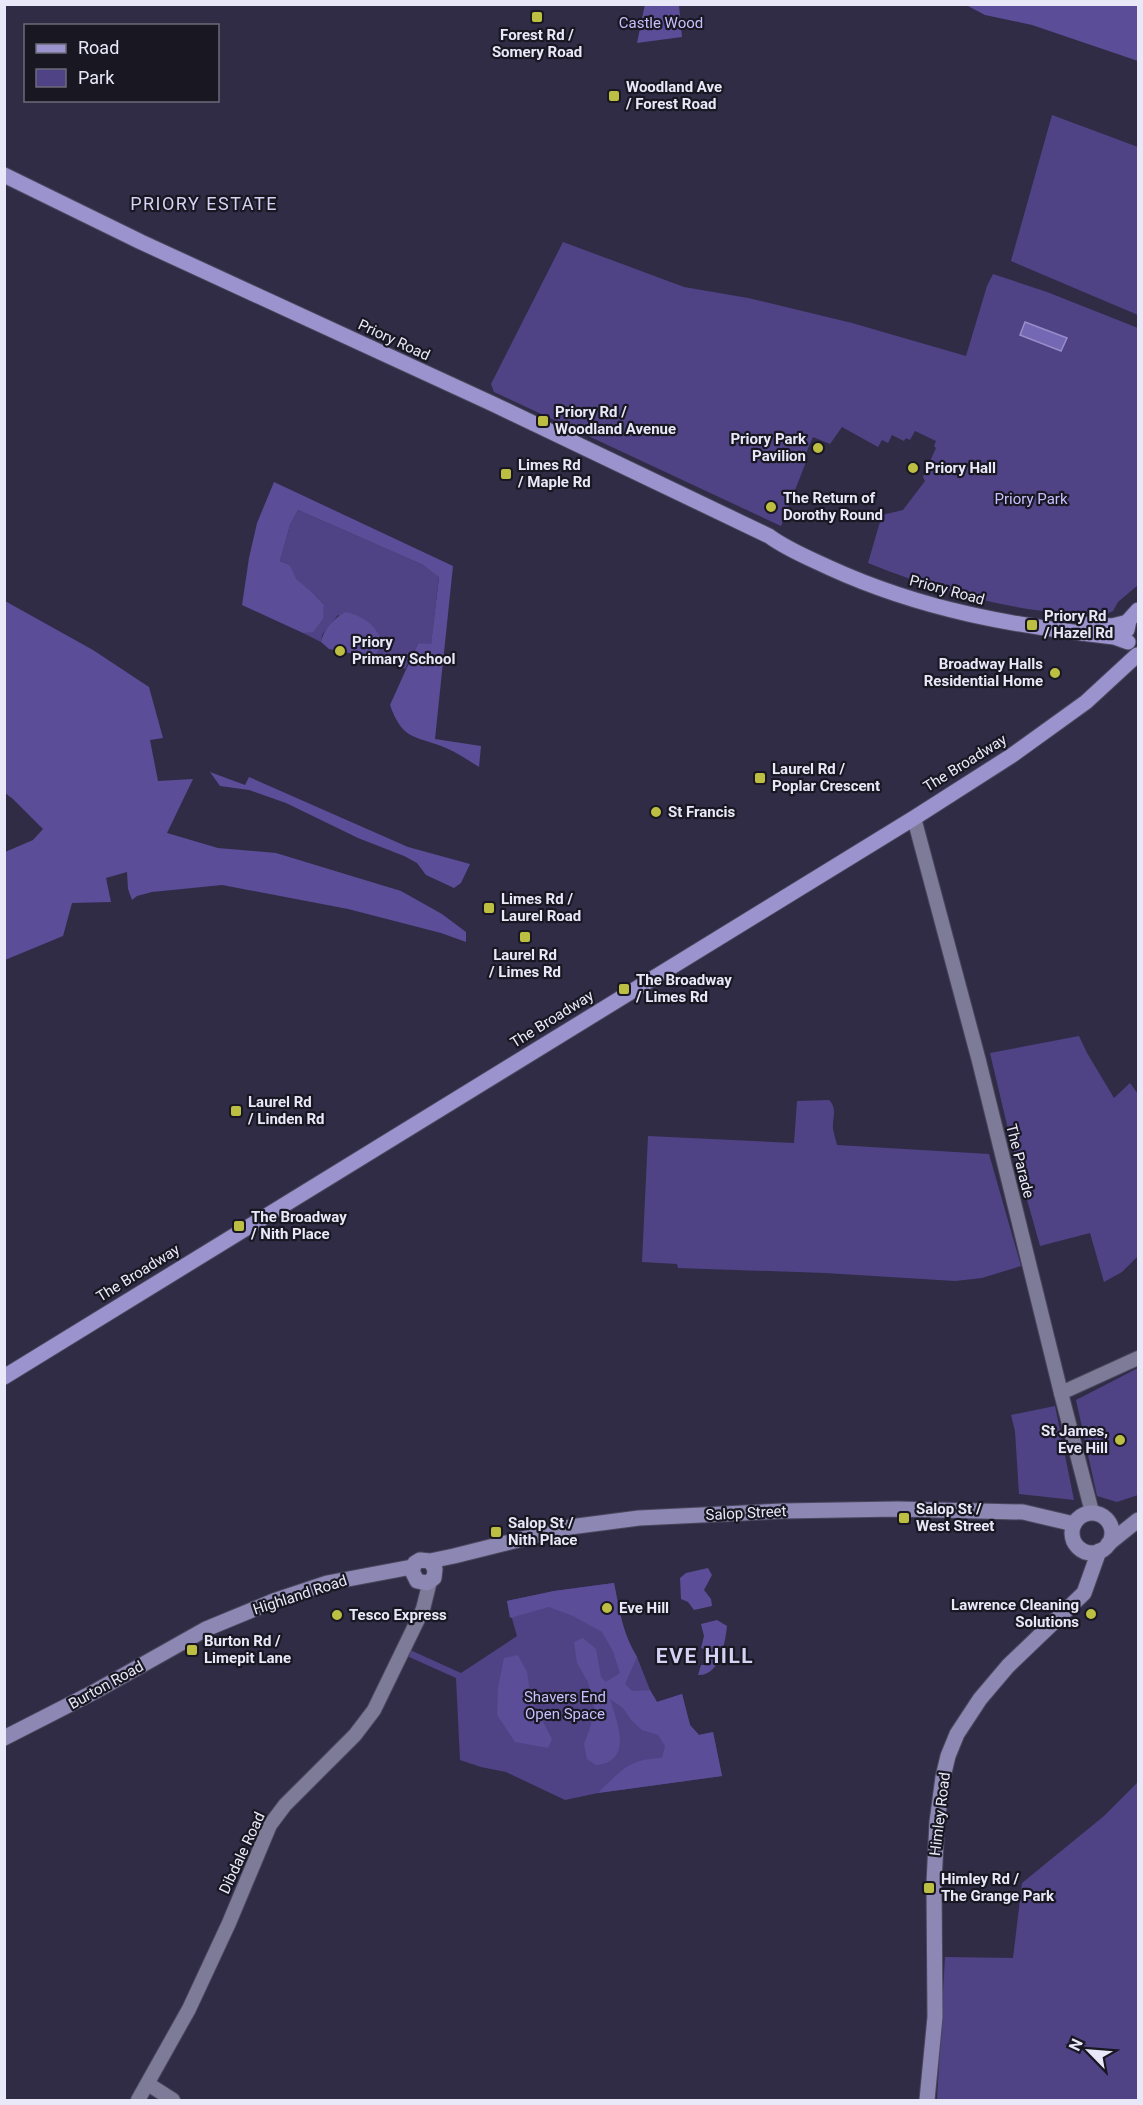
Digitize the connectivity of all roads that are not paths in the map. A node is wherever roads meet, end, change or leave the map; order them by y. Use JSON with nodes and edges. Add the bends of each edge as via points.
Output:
{"nodes":[{"id":1,"x":4,"y":176,"type":"edge"},
{"id":2,"x":769,"y":536,"type":"junction"},
{"id":3,"x":1133,"y":616,"type":"edge"},
{"id":4,"x":1128,"y":642,"type":"junction"},
{"id":5,"x":1138,"y":656,"type":"edge"},
{"id":6,"x":914,"y":818,"type":"junction"},
{"id":7,"x":1138,"y":1358,"type":"edge"},
{"id":8,"x":4,"y":1377,"type":"edge"},
{"id":9,"x":1060,"y":1393,"type":"junction"},
{"id":10,"x":1092,"y":1512,"type":"junction"},
{"id":11,"x":1138,"y":1520,"type":"edge"},
{"id":12,"x":1108,"y":1521,"type":"junction"},
{"id":13,"x":1073,"y":1529,"type":"junction"},
{"id":14,"x":1097,"y":1550,"type":"junction"},
{"id":15,"x":420,"y":1572,"type":"junction"},
{"id":16,"x":206,"y":1629,"type":"joint"},
{"id":17,"x":4,"y":1738,"type":"edge"},
{"id":18,"x":148,"y":2084,"type":"junction"},
{"id":19,"x":138,"y":2100,"type":"edge"},
{"id":20,"x":173,"y":2100,"type":"edge"},
{"id":21,"x":927,"y":2100,"type":"edge"}],
"edges":[{"from":1,"to":2,"type":"main road","name":"Priory Road"},
{"from":2,"to":3,"type":"main road","name":"Priory Road","via":[[788,539],[870,575],[947,600],[1064,622],[1112,626]]},
{"from":2,"to":4,"type":"main road","name":"Priory Road","via":[[864,584],[935,607]]},
{"from":3,"to":4,"type":"main road","via":[[1126,627]]},
{"from":4,"to":5,"type":"main road"},
{"from":5,"to":6,"type":"main road","name":"The Broadway","via":[[1086,702]]},
{"from":6,"to":8,"type":"main road","name":"The Broadway"},
{"from":6,"to":9,"type":"street","name":"The Parade","via":[[979,1061]]},
{"from":7,"to":9,"type":"street"},
{"from":9,"to":10,"type":"street","name":"The Parade"},
{"from":10,"to":12,"type":"main road"},
{"from":10,"to":13,"type":"main road","via":[[1079,1517]]},
{"from":11,"to":12,"type":"main road"},
{"from":11,"to":14,"type":"main road"},
{"from":12,"to":14,"type":"main road","via":[[1112,1535]]},
{"from":13,"to":14,"type":"main road","via":[[1076,1545]]},
{"from":13,"to":15,"type":"main road","name":"Salop Street","via":[[1042,1515],[1023,1512],[783,1511],[639,1518],[570,1527],[454,1556]]},
{"from":14,"to":21,"type":"main road","name":"Himley Road","via":[[1084,1593],[1008,1666],[980,1699],[948,1756],[937,1822],[935,2017]]},
{"from":15,"to":16,"type":"main road","name":"Highland Road","via":[[327,1583]]},
{"from":15,"to":18,"type":"street","name":"Dibdale Road","via":[[423,1609],[374,1710],[355,1735],[285,1804],[270,1826],[189,2009]]},
{"from":16,"to":17,"type":"main road","name":"Burton Road"},
{"from":18,"to":19,"type":"street","name":"Dibdale Road"},
{"from":18,"to":20,"type":"street"}]}
